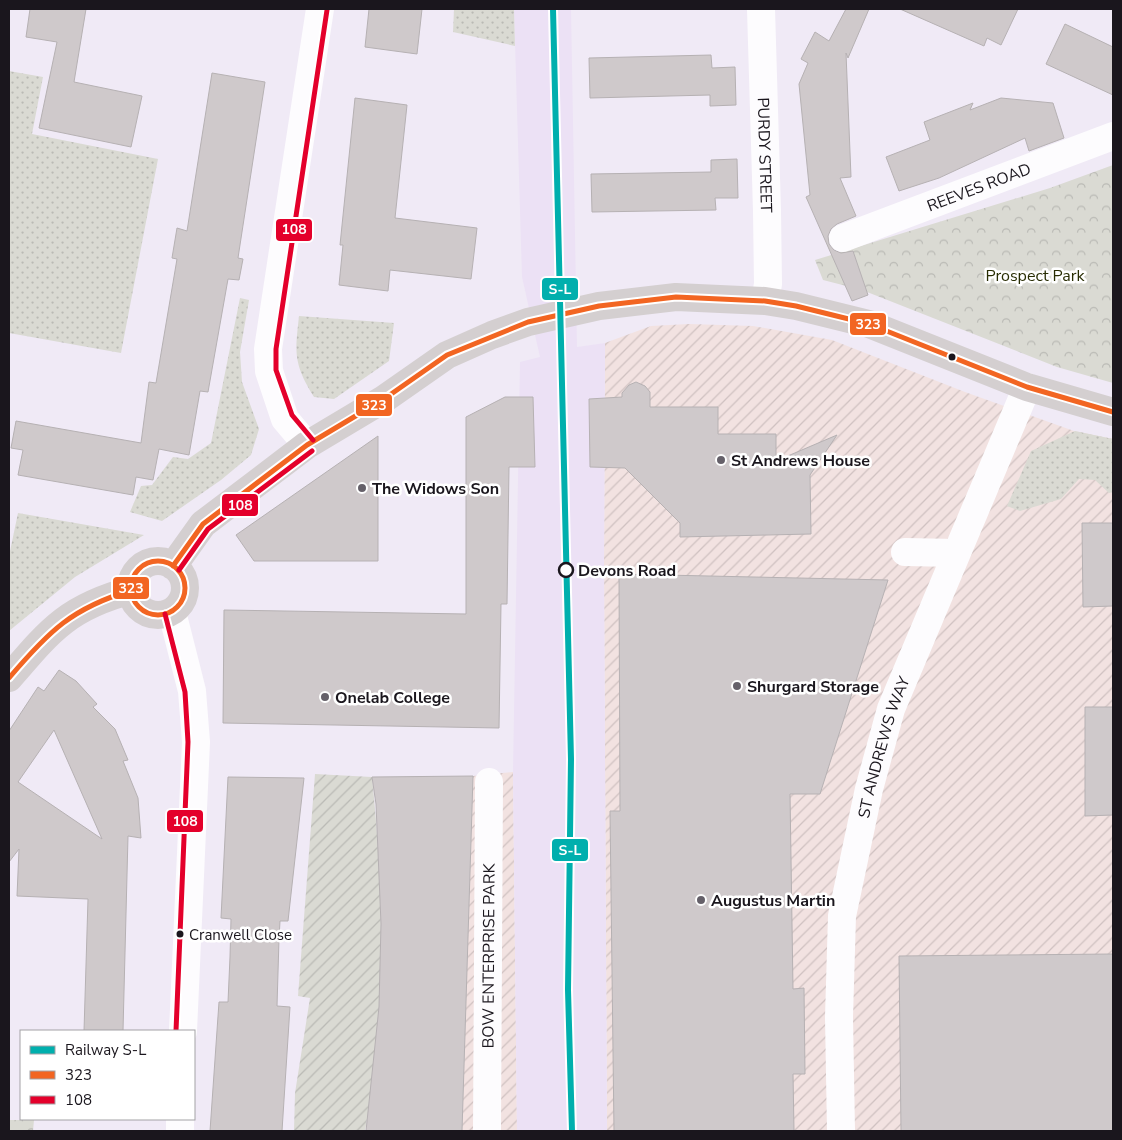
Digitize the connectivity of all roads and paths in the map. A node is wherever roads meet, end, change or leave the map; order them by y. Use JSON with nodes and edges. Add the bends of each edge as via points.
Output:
{"nodes":[{"id":1,"x":320,"y":9,"type":"edge"},
{"id":2,"x":761,"y":9,"type":"edge"},
{"id":3,"x":1113,"y":136,"type":"edge"},
{"id":4,"x":843,"y":238,"type":"dead end"},
{"id":5,"x":765,"y":300,"type":"junction"},
{"id":6,"x":1027,"y":387,"type":"junction"},
{"id":7,"x":1113,"y":412,"type":"edge"},
{"id":8,"x":307,"y":445,"type":"junction"},
{"id":9,"x":905,"y":552,"type":"dead end"},
{"id":10,"x":956,"y":552,"type":"junction"},
{"id":11,"x":173,"y":566,"type":"junction"},
{"id":12,"x":132,"y":590,"type":"junction"},
{"id":13,"x":172,"y":612,"type":"junction"},
{"id":14,"x":9,"y":678,"type":"edge"},
{"id":15,"x":489,"y":782,"type":"dead end"},
{"id":16,"x":183,"y":1030,"type":"edge"},
{"id":17,"x":487,"y":1131,"type":"edge"},
{"id":18,"x":841,"y":1131,"type":"edge"}],
"edges":[{"from":1,"to":8,"type":"street","via":[[268,349],[269,371],[285,419]]},
{"from":2,"to":5,"type":"street","name":"PURDY STREET","via":[[767,211],[768,284]]},
{"from":3,"to":4,"type":"street","name":"REEVES ROAD"},
{"from":5,"to":6,"type":"main road","via":[[869,324]]},
{"from":5,"to":8,"type":"main road","via":[[676,298],[599,306],[528,322],[447,355],[384,399]]},
{"from":6,"to":7,"type":"main road"},
{"from":6,"to":10,"type":"street","name":"ST ANDREWS WAY"},
{"from":8,"to":11,"type":"main road","via":[[203,524]]},
{"from":9,"to":10,"type":"street"},
{"from":10,"to":18,"type":"street","name":"ST ANDREWS WAY","via":[[891,709],[868,789],[842,916],[839,1017]]},
{"from":11,"to":12,"type":"main road","via":[[162,562],[145,566],[133,579]]},
{"from":11,"to":13,"type":"main road","via":[[185,586],[182,601]]},
{"from":12,"to":13,"type":"main road","via":[[134,599],[146,612],[164,615]]},
{"from":12,"to":14,"type":"main road","via":[[88,604],[62,620]]},
{"from":13,"to":16,"type":"street","via":[[192,691],[196,742]]},
{"from":15,"to":17,"type":"street","name":"BOW ENTERPRISE PARK"}]}
